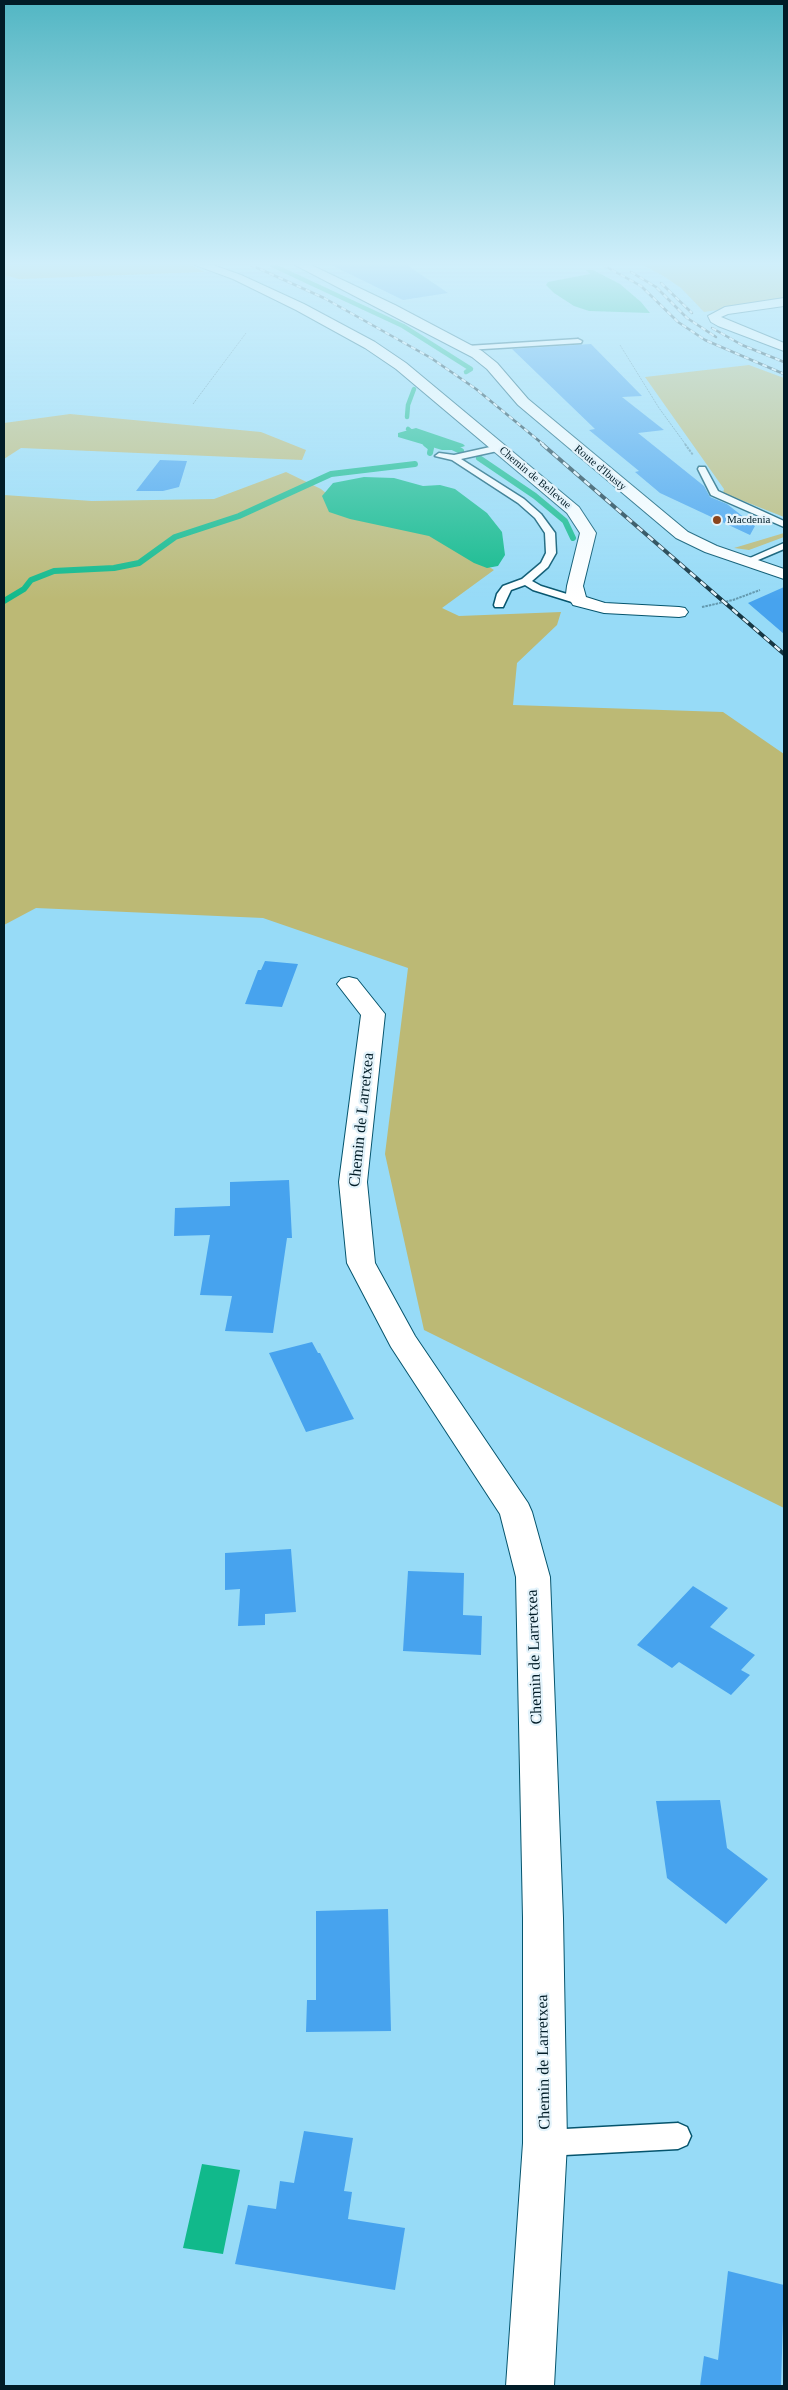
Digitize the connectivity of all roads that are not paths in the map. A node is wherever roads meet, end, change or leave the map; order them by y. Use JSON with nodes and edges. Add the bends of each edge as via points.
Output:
{"nodes":[{"id":1,"x":414,"y":377,"type":"edge"},
{"id":2,"x":501,"y":377,"type":"edge"},
{"id":3,"x":499,"y":448,"type":"junction"},
{"id":4,"x":439,"y":456,"type":"dead end"},
{"id":5,"x":454,"y":458,"type":"junction"},
{"id":6,"x":702,"y":469,"type":"road end"},
{"id":7,"x":784,"y":524,"type":"edge"},
{"id":8,"x":784,"y":546,"type":"edge"},
{"id":9,"x":748,"y":561,"type":"junction"},
{"id":10,"x":784,"y":574,"type":"edge"},
{"id":11,"x":526,"y":581,"type":"junction"},
{"id":12,"x":579,"y":601,"type":"junction"},
{"id":13,"x":499,"y":604,"type":"dead end"},
{"id":14,"x":679,"y":612,"type":"road end"},
{"id":15,"x":349,"y":984,"type":"dead end"},
{"id":16,"x":678,"y":2136,"type":"dead end"},
{"id":17,"x":545,"y":2143,"type":"junction"},
{"id":18,"x":530,"y":2386,"type":"edge"}],
"edges":[{"from":1,"to":3,"type":"street","name":"Chemin de Bellevue"},
{"from":2,"to":9,"type":"street","name":"Route d'Ibusty","via":[[523,402],[666,523],[694,542]]},
{"from":3,"to":5,"type":"lane"},
{"from":3,"to":12,"type":"street","name":"Chemin de Bellevue","via":[[573,510],[588,533],[575,586]]},
{"from":4,"to":5,"type":"lane"},
{"from":5,"to":11,"type":"lane","via":[[521,501],[546,524],[551,553],[545,565]]},
{"from":6,"to":7,"type":"lane","via":[[714,493]]},
{"from":8,"to":9,"type":"lane"},
{"from":9,"to":10,"type":"street","name":"Route d'Ibusty"},
{"from":11,"to":12,"type":"lane","via":[[537,588]]},
{"from":11,"to":13,"type":"lane","via":[[507,588]]},
{"from":12,"to":14,"type":"street","via":[[604,608]]},
{"from":15,"to":17,"type":"street","name":"Chemin de Larretxea","via":[[373,1014],[353,1182],[361,1263],[402,1340],[516,1512],[533,1577],[543,1918]]},
{"from":16,"to":17,"type":"lane"},
{"from":17,"to":18,"type":"street","name":"Chemin de Larretxea"}]}
